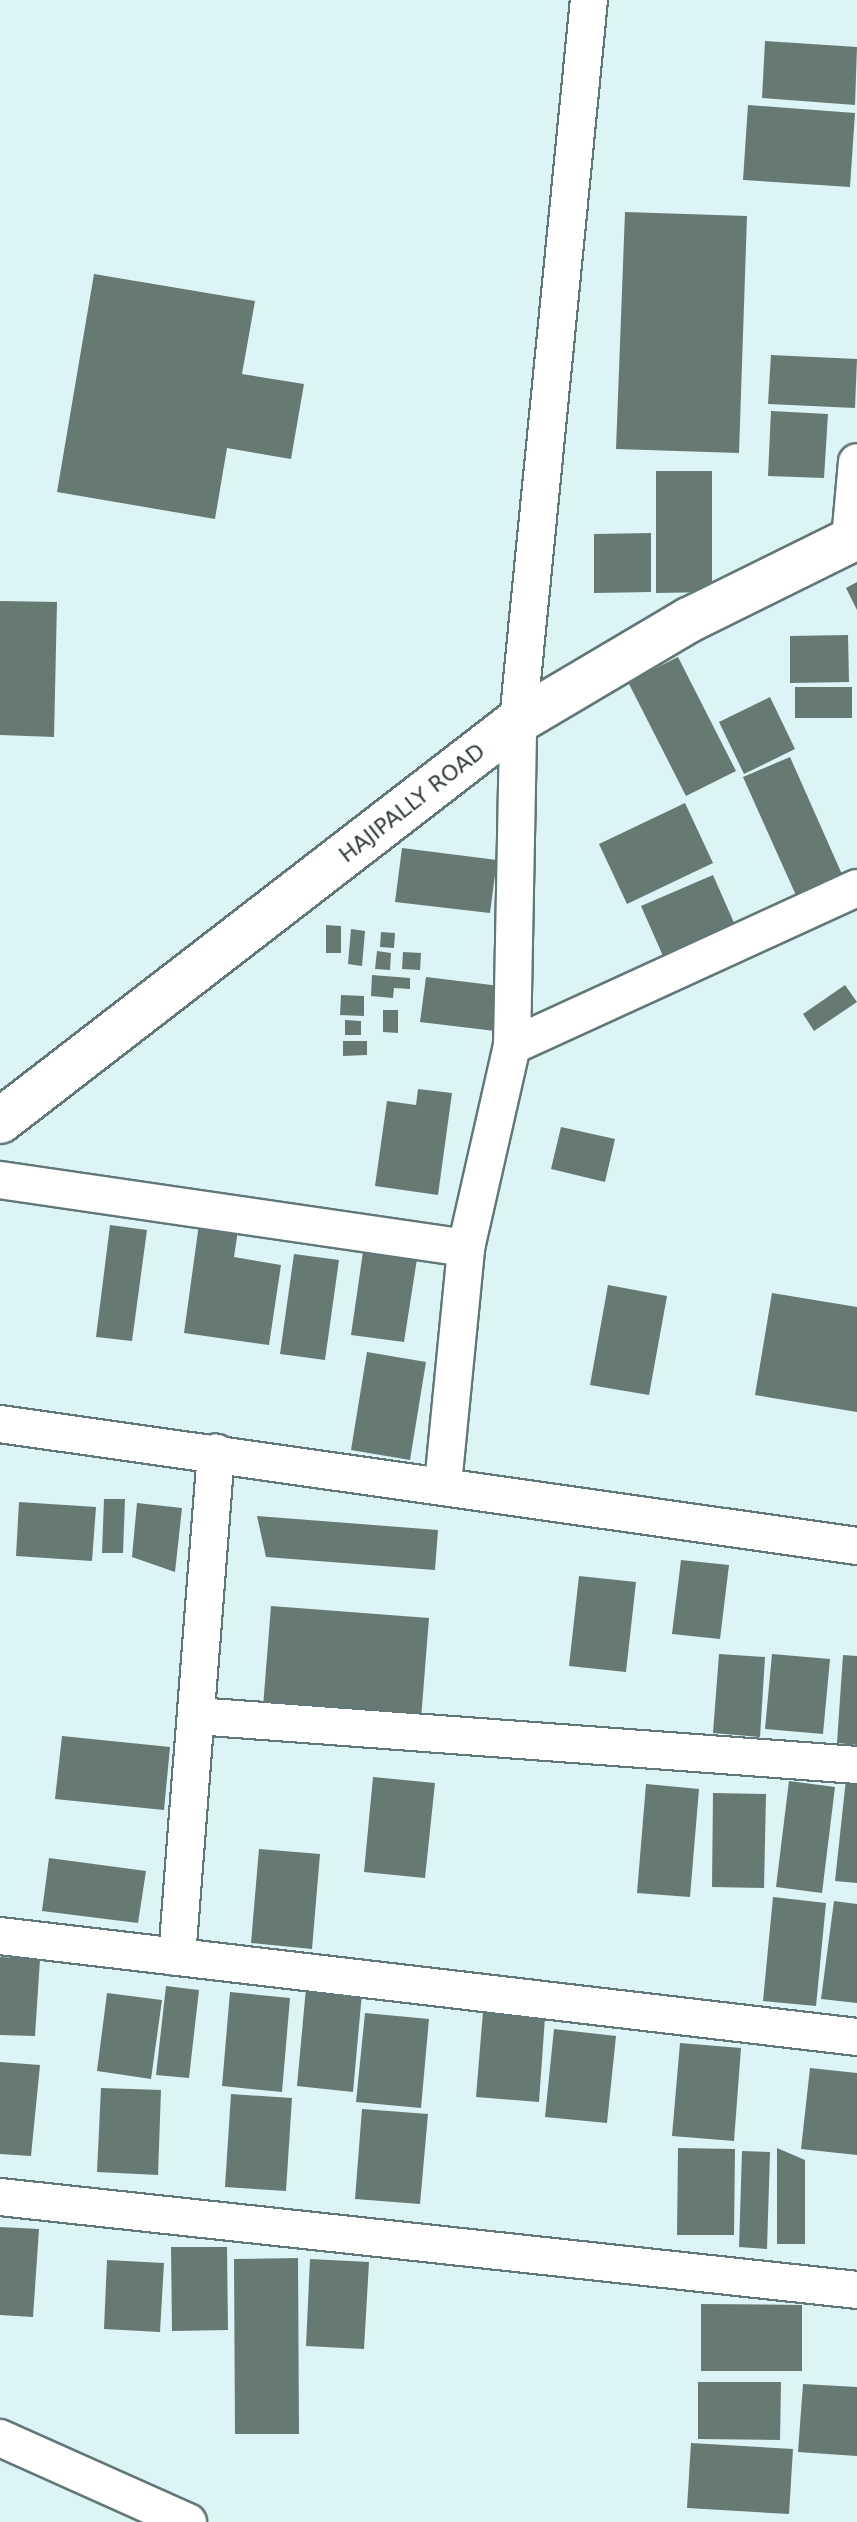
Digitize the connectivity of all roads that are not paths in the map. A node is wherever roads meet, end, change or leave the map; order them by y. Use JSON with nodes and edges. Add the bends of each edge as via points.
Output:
{"nodes":[{"id":1,"x":589,"y":0,"type":"edge"},
{"id":2,"x":857,"y":462,"type":"edge"},
{"id":3,"x":853,"y":539,"type":"edge"},
{"id":4,"x":518,"y":721,"type":"junction"},
{"id":5,"x":857,"y":888,"type":"edge"},
{"id":6,"x":512,"y":1046,"type":"junction"},
{"id":7,"x":0,"y":1121,"type":"edge"},
{"id":8,"x":0,"y":1180,"type":"edge"},
{"id":9,"x":466,"y":1248,"type":"junction"},
{"id":10,"x":0,"y":1424,"type":"edge"},
{"id":11,"x":216,"y":1453,"type":"junction"},
{"id":12,"x":443,"y":1484,"type":"junction"},
{"id":13,"x":857,"y":1546,"type":"edge"},
{"id":14,"x":196,"y":1716,"type":"junction"},
{"id":15,"x":857,"y":1765,"type":"edge"},
{"id":16,"x":0,"y":1936,"type":"edge"},
{"id":17,"x":177,"y":1957,"type":"junction"},
{"id":18,"x":857,"y":2037,"type":"edge"},
{"id":19,"x":0,"y":2197,"type":"edge"},
{"id":20,"x":857,"y":2290,"type":"edge"},
{"id":21,"x":0,"y":2438,"type":"edge"},
{"id":22,"x":188,"y":2522,"type":"edge"}],
"edges":[{"from":1,"to":4,"type":"street"},
{"from":2,"to":3,"type":"street"},
{"from":3,"to":4,"type":"street","name":"HAJIPALLY ROAD","via":[[689,620]]},
{"from":4,"to":6,"type":"street"},
{"from":4,"to":7,"type":"street","name":"HAJIPALLY ROAD"},
{"from":5,"to":6,"type":"street"},
{"from":6,"to":9,"type":"street"},
{"from":8,"to":9,"type":"street"},
{"from":9,"to":12,"type":"street"},
{"from":10,"to":11,"type":"street"},
{"from":11,"to":12,"type":"street"},
{"from":11,"to":14,"type":"street"},
{"from":12,"to":13,"type":"street"},
{"from":14,"to":15,"type":"street"},
{"from":14,"to":17,"type":"street"},
{"from":16,"to":17,"type":"street"},
{"from":17,"to":18,"type":"street"},
{"from":19,"to":20,"type":"street"},
{"from":21,"to":22,"type":"street"}]}
